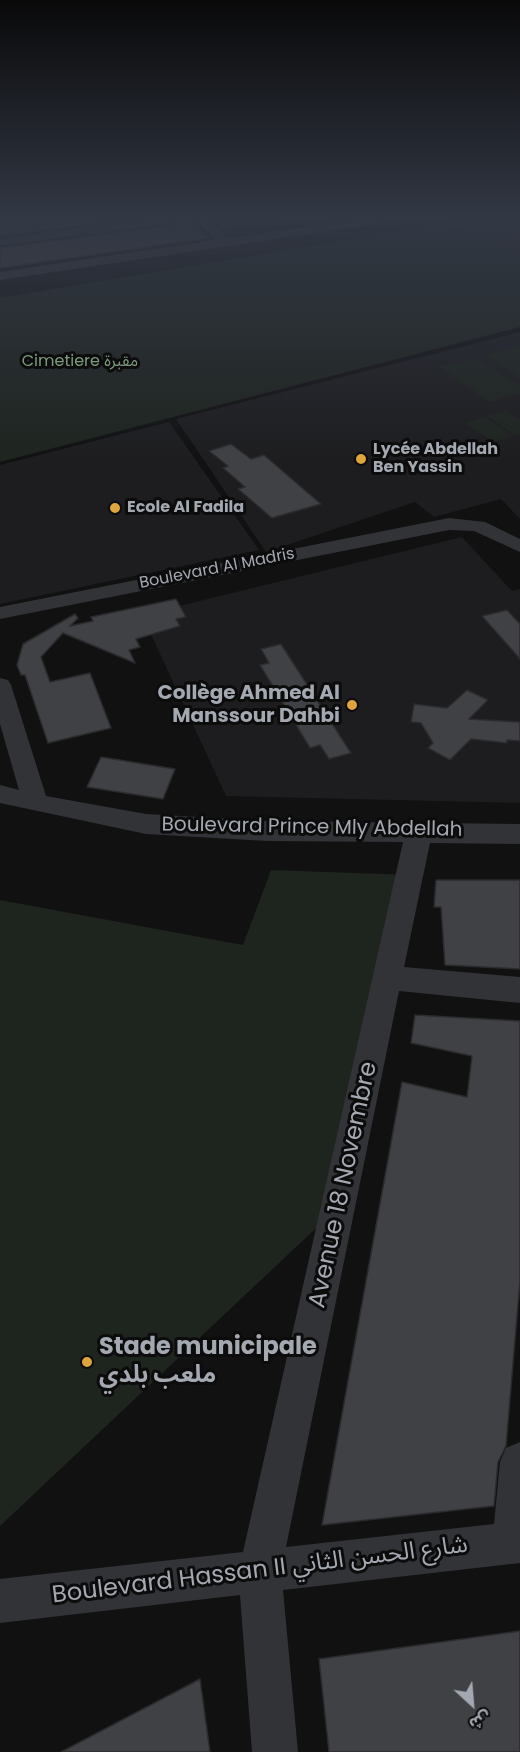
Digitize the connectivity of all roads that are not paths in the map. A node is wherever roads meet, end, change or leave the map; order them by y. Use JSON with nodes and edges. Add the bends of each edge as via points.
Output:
{"nodes":[{"id":1,"x":520,"y":546,"type":"edge"},
{"id":2,"x":0,"y":613,"type":"edge"},
{"id":3,"x":0,"y":685,"type":"edge"},
{"id":4,"x":0,"y":794,"type":"edge"},
{"id":5,"x":36,"y":803,"type":"junction"},
{"id":6,"x":419,"y":831,"type":"junction"},
{"id":7,"x":520,"y":834,"type":"edge"},
{"id":8,"x":389,"y":978,"type":"junction"},
{"id":9,"x":520,"y":990,"type":"edge"},
{"id":10,"x":520,"y":1462,"type":"edge"},
{"id":11,"x":516,"y":1542,"type":"edge"},
{"id":12,"x":260,"y":1570,"type":"junction"},
{"id":13,"x":0,"y":1601,"type":"edge"},
{"id":14,"x":275,"y":1752,"type":"edge"}],
"edges":[{"from":1,"to":2,"type":"street","name":"Boulevard Al Madris","via":[[469,524],[433,526]]},
{"from":3,"to":5,"type":"street"},
{"from":4,"to":5,"type":"street","name":"Boulevard Prince Mly Abdellah"},
{"from":5,"to":6,"type":"street","name":"Boulevard Prince Mly Abdellah","via":[[146,824],[267,831]]},
{"from":6,"to":7,"type":"street","name":"Boulevard Prince Mly Abdellah"},
{"from":6,"to":8,"type":"street","name":"Avenue 18 Novembre"},
{"from":8,"to":9,"type":"street"},
{"from":8,"to":12,"type":"street","name":"Avenue 18 Novembre"},
{"from":10,"to":11,"type":"street"},
{"from":11,"to":12,"type":"street","name":"Boulevard Hassan II شارع الحسن الثاني"},
{"from":12,"to":13,"type":"street","name":"Boulevard Hassan II شارع الحسن الثاني"},
{"from":12,"to":14,"type":"street","name":"Avenue 18 Novembre"}]}
